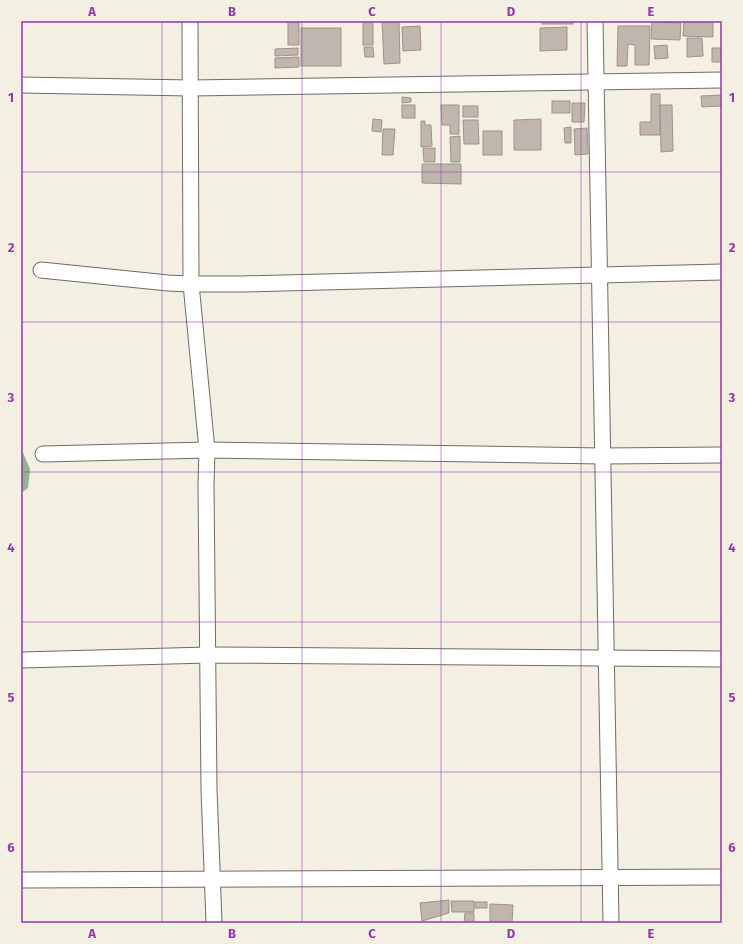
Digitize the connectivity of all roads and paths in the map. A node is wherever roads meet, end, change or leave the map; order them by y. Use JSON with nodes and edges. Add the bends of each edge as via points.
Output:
{"nodes":[{"id":1,"x":190,"y":21,"type":"edge"},
{"id":2,"x":595,"y":21,"type":"edge"},
{"id":3,"x":722,"y":80,"type":"edge"},
{"id":4,"x":596,"y":83,"type":"junction"},
{"id":5,"x":21,"y":85,"type":"edge"},
{"id":6,"x":191,"y":88,"type":"junction"},
{"id":7,"x":41,"y":270,"type":"dead end"},
{"id":8,"x":722,"y":272,"type":"edge"},
{"id":9,"x":600,"y":275,"type":"junction"},
{"id":10,"x":191,"y":284,"type":"junction"},
{"id":11,"x":207,"y":450,"type":"junction"},
{"id":12,"x":43,"y":454,"type":"dead end"},
{"id":13,"x":722,"y":455,"type":"edge"},
{"id":14,"x":603,"y":456,"type":"junction"},
{"id":15,"x":208,"y":654,"type":"junction"},
{"id":16,"x":606,"y":657,"type":"junction"},
{"id":17,"x":722,"y":658,"type":"edge"},
{"id":18,"x":21,"y":660,"type":"edge"},
{"id":19,"x":722,"y":877,"type":"edge"},
{"id":20,"x":610,"y":878,"type":"junction"},
{"id":21,"x":213,"y":879,"type":"junction"},
{"id":22,"x":21,"y":880,"type":"edge"},
{"id":23,"x":214,"y":923,"type":"edge"},
{"id":24,"x":611,"y":923,"type":"edge"}],
"edges":[{"from":1,"to":6,"type":"street"},
{"from":2,"to":4,"type":"street"},
{"from":3,"to":4,"type":"street"},
{"from":4,"to":6,"type":"street"},
{"from":4,"to":9,"type":"street"},
{"from":5,"to":6,"type":"street"},
{"from":6,"to":10,"type":"street"},
{"from":7,"to":10,"type":"street"},
{"from":8,"to":9,"type":"street"},
{"from":9,"to":10,"type":"street"},
{"from":9,"to":14,"type":"street"},
{"from":10,"to":11,"type":"street"},
{"from":11,"to":12,"type":"street"},
{"from":11,"to":14,"type":"street"},
{"from":11,"to":15,"type":"street"},
{"from":13,"to":14,"type":"street"},
{"from":14,"to":16,"type":"street"},
{"from":15,"to":16,"type":"street"},
{"from":15,"to":18,"type":"street"},
{"from":15,"to":21,"type":"street"},
{"from":16,"to":17,"type":"street"},
{"from":16,"to":20,"type":"street"},
{"from":19,"to":20,"type":"street"},
{"from":20,"to":21,"type":"street"},
{"from":20,"to":24,"type":"street"},
{"from":21,"to":22,"type":"street"},
{"from":21,"to":23,"type":"street"}]}
